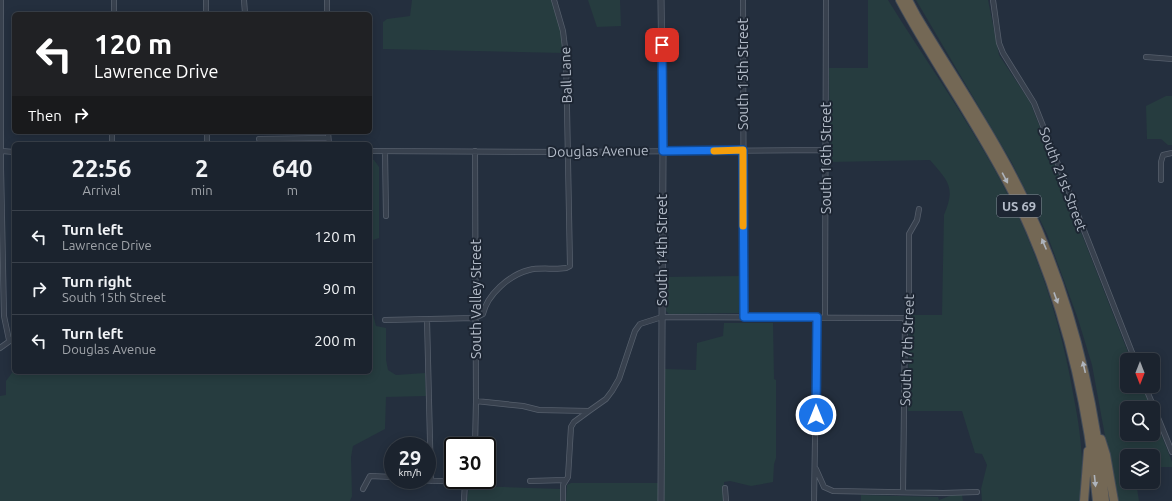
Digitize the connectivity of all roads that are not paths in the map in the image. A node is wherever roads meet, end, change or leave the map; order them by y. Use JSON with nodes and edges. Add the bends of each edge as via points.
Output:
{"nodes":[{"id":1,"x":1,"y":0,"type":"edge"},
{"id":2,"x":114,"y":0,"type":"edge"},
{"id":3,"x":206,"y":0,"type":"edge"},
{"id":4,"x":244,"y":0,"type":"edge"},
{"id":5,"x":327,"y":0,"type":"edge"},
{"id":6,"x":554,"y":0,"type":"edge"},
{"id":7,"x":661,"y":0,"type":"edge"},
{"id":8,"x":743,"y":0,"type":"edge"},
{"id":9,"x":826,"y":0,"type":"edge"},
{"id":10,"x":896,"y":0,"type":"edge"},
{"id":11,"x":900,"y":0,"type":"edge"},
{"id":12,"x":908,"y":0,"type":"edge"},
{"id":13,"x":993,"y":0,"type":"edge"},
{"id":14,"x":114,"y":12,"type":"edge"},
{"id":15,"x":206,"y":12,"type":"edge"},
{"id":16,"x":245,"y":12,"type":"edge"},
{"id":17,"x":327,"y":12,"type":"edge"},
{"id":18,"x":908,"y":16,"type":"junction"},
{"id":19,"x":1,"y":45,"type":"edge"},
{"id":20,"x":1146,"y":57,"type":"dead end"},
{"id":21,"x":1172,"y":59,"type":"edge"},
{"id":22,"x":328,"y":134,"type":"edge"},
{"id":23,"x":328,"y":138,"type":"junction"},
{"id":24,"x":259,"y":139,"type":"dead end"},
{"id":25,"x":329,"y":142,"type":"edge"},
{"id":26,"x":743,"y":150,"type":"junction"},
{"id":27,"x":826,"y":150,"type":"junction"},
{"id":28,"x":372,"y":151,"type":"edge"},
{"id":29,"x":385,"y":151,"type":"junction"},
{"id":30,"x":475,"y":151,"type":"junction"},
{"id":31,"x":663,"y":151,"type":"junction"},
{"id":32,"x":2,"y":152,"type":"junction"},
{"id":33,"x":12,"y":152,"type":"edge"},
{"id":34,"x":568,"y":152,"type":"junction"},
{"id":35,"x":1172,"y":153,"type":"edge"},
{"id":36,"x":1161,"y":180,"type":"dead end"},
{"id":37,"x":919,"y":209,"type":"dead end"},
{"id":38,"x":386,"y":216,"type":"dead end"},
{"id":39,"x":662,"y":317,"type":"junction"},
{"id":40,"x":744,"y":317,"type":"junction"},
{"id":41,"x":817,"y":317,"type":"junction"},
{"id":42,"x":825,"y":317,"type":"junction"},
{"id":43,"x":476,"y":318,"type":"junction"},
{"id":44,"x":907,"y":318,"type":"junction"},
{"id":45,"x":385,"y":320,"type":"dead end"},
{"id":46,"x":427,"y":320,"type":"junction"},
{"id":47,"x":12,"y":339,"type":"edge"},
{"id":48,"x":0,"y":348,"type":"edge"},
{"id":49,"x":1132,"y":353,"type":"edge"},
{"id":50,"x":1148,"y":393,"type":"edge"},
{"id":51,"x":476,"y":401,"type":"junction"},
{"id":52,"x":589,"y":411,"type":"junction"},
{"id":53,"x":1094,"y":420,"type":"junction"},
{"id":54,"x":1089,"y":432,"type":"junction"},
{"id":55,"x":430,"y":437,"type":"edge"},
{"id":56,"x":474,"y":437,"type":"edge"},
{"id":57,"x":1172,"y":452,"type":"edge"},
{"id":58,"x":816,"y":469,"type":"junction"},
{"id":59,"x":384,"y":477,"type":"edge"},
{"id":60,"x":565,"y":480,"type":"junction"},
{"id":61,"x":530,"y":481,"type":"dead end"},
{"id":62,"x":725,"y":488,"type":"dead end"},
{"id":63,"x":363,"y":489,"type":"dead end"},
{"id":64,"x":465,"y":489,"type":"edge"},
{"id":65,"x":904,"y":492,"type":"junction"},
{"id":66,"x":977,"y":492,"type":"dead end"},
{"id":67,"x":464,"y":501,"type":"edge"},
{"id":68,"x":563,"y":501,"type":"edge"},
{"id":69,"x":661,"y":501,"type":"edge"},
{"id":70,"x":726,"y":501,"type":"edge"},
{"id":71,"x":814,"y":501,"type":"edge"},
{"id":72,"x":1084,"y":501,"type":"edge"},
{"id":73,"x":1097,"y":501,"type":"edge"},
{"id":74,"x":1104,"y":501,"type":"edge"},
{"id":75,"x":1114,"y":501,"type":"edge"}],
"edges":[{"from":1,"to":19,"type":"street"},
{"from":2,"to":14,"type":"street"},
{"from":3,"to":15,"type":"street"},
{"from":4,"to":16,"type":"street"},
{"from":5,"to":17,"type":"street"},
{"from":6,"to":34,"type":"street","name":"Ball Lane","via":[[563,31],[566,56]]},
{"from":7,"to":31,"type":"street","name":"South 14th Street"},
{"from":8,"to":26,"type":"street","name":"South 15th Street"},
{"from":9,"to":27,"type":"street","name":"South 16th Street"},
{"from":10,"to":18,"type":"highway"},
{"from":11,"to":18,"type":"highway","number":"US 69"},
{"from":53,"to":12,"type":"highway","number":"US 69","one_way":true,"via":[[1067,305],[1026,203],[1007,166]]},
{"from":13,"to":49,"type":"street","name":"South 21st Street","via":[[1001,48],[1034,104]]},
{"from":18,"to":54,"type":"highway","number":"US 69","one_way":true,"via":[[996,161],[1034,239],[1064,320]]},
{"from":19,"to":32,"type":"street"},
{"from":20,"to":21,"type":"street"},
{"from":22,"to":23,"type":"street"},
{"from":23,"to":24,"type":"street"},
{"from":23,"to":25,"type":"street"},
{"from":26,"to":27,"type":"street","name":"Douglas Avenue"},
{"from":26,"to":31,"type":"street","name":"Douglas Avenue"},
{"from":26,"to":40,"type":"street","name":"South 15th Street"},
{"from":27,"to":42,"type":"street","name":"South 16th Street"},
{"from":28,"to":29,"type":"street","name":"Douglas Avenue"},
{"from":29,"to":30,"type":"street","name":"Douglas Avenue"},
{"from":29,"to":38,"type":"street"},
{"from":30,"to":34,"type":"street","name":"Douglas Avenue"},
{"from":30,"to":43,"type":"street","name":"South Valley Street"},
{"from":31,"to":34,"type":"street","name":"Douglas Avenue"},
{"from":31,"to":39,"type":"street","name":"South 14th Street"},
{"from":32,"to":33,"type":"street"},
{"from":32,"to":47,"type":"street","via":[[4,316]]},
{"from":34,"to":43,"type":"street","name":"Ball Lane","via":[[570,266],[530,270],[519,274],[496,291],[484,306],[483,314]]},
{"from":35,"to":36,"type":"street","via":[[1163,155]]},
{"from":37,"to":44,"type":"street","name":"South 17th Street","via":[[917,220],[909,234]]},
{"from":39,"to":40,"type":"street"},
{"from":39,"to":52,"type":"street","via":[[640,324],[635,331],[619,379],[606,399]]},
{"from":39,"to":69,"type":"street","name":"South 14th Street"},
{"from":40,"to":41,"type":"street"},
{"from":41,"to":42,"type":"street"},
{"from":41,"to":58,"type":"street"},
{"from":42,"to":44,"type":"street"},
{"from":43,"to":46,"type":"street"},
{"from":43,"to":51,"type":"street","name":"South Valley Street"},
{"from":44,"to":65,"type":"street","name":"South 17th Street"},
{"from":45,"to":46,"type":"street"},
{"from":46,"to":55,"type":"street"},
{"from":47,"to":48,"type":"street"},
{"from":50,"to":57,"type":"street"},
{"from":51,"to":52,"type":"street","via":[[539,410]]},
{"from":51,"to":56,"type":"street","name":"South Valley Street"},
{"from":52,"to":60,"type":"street","via":[[571,427],[568,477]]},
{"from":53,"to":74,"type":"highway","number":"US 69"},
{"from":53,"to":75,"type":"highway","via":[[1106,455]]},
{"from":54,"to":72,"type":"highway"},
{"from":54,"to":73,"type":"highway","number":"US 69","one_way":true},
{"from":58,"to":65,"type":"street","via":[[824,487],[833,491]]},
{"from":58,"to":71,"type":"street"},
{"from":59,"to":63,"type":"street","via":[[370,476]]},
{"from":60,"to":61,"type":"street"},
{"from":60,"to":68,"type":"street"},
{"from":62,"to":70,"type":"street"},
{"from":64,"to":67,"type":"street"},
{"from":65,"to":66,"type":"street"}]}
